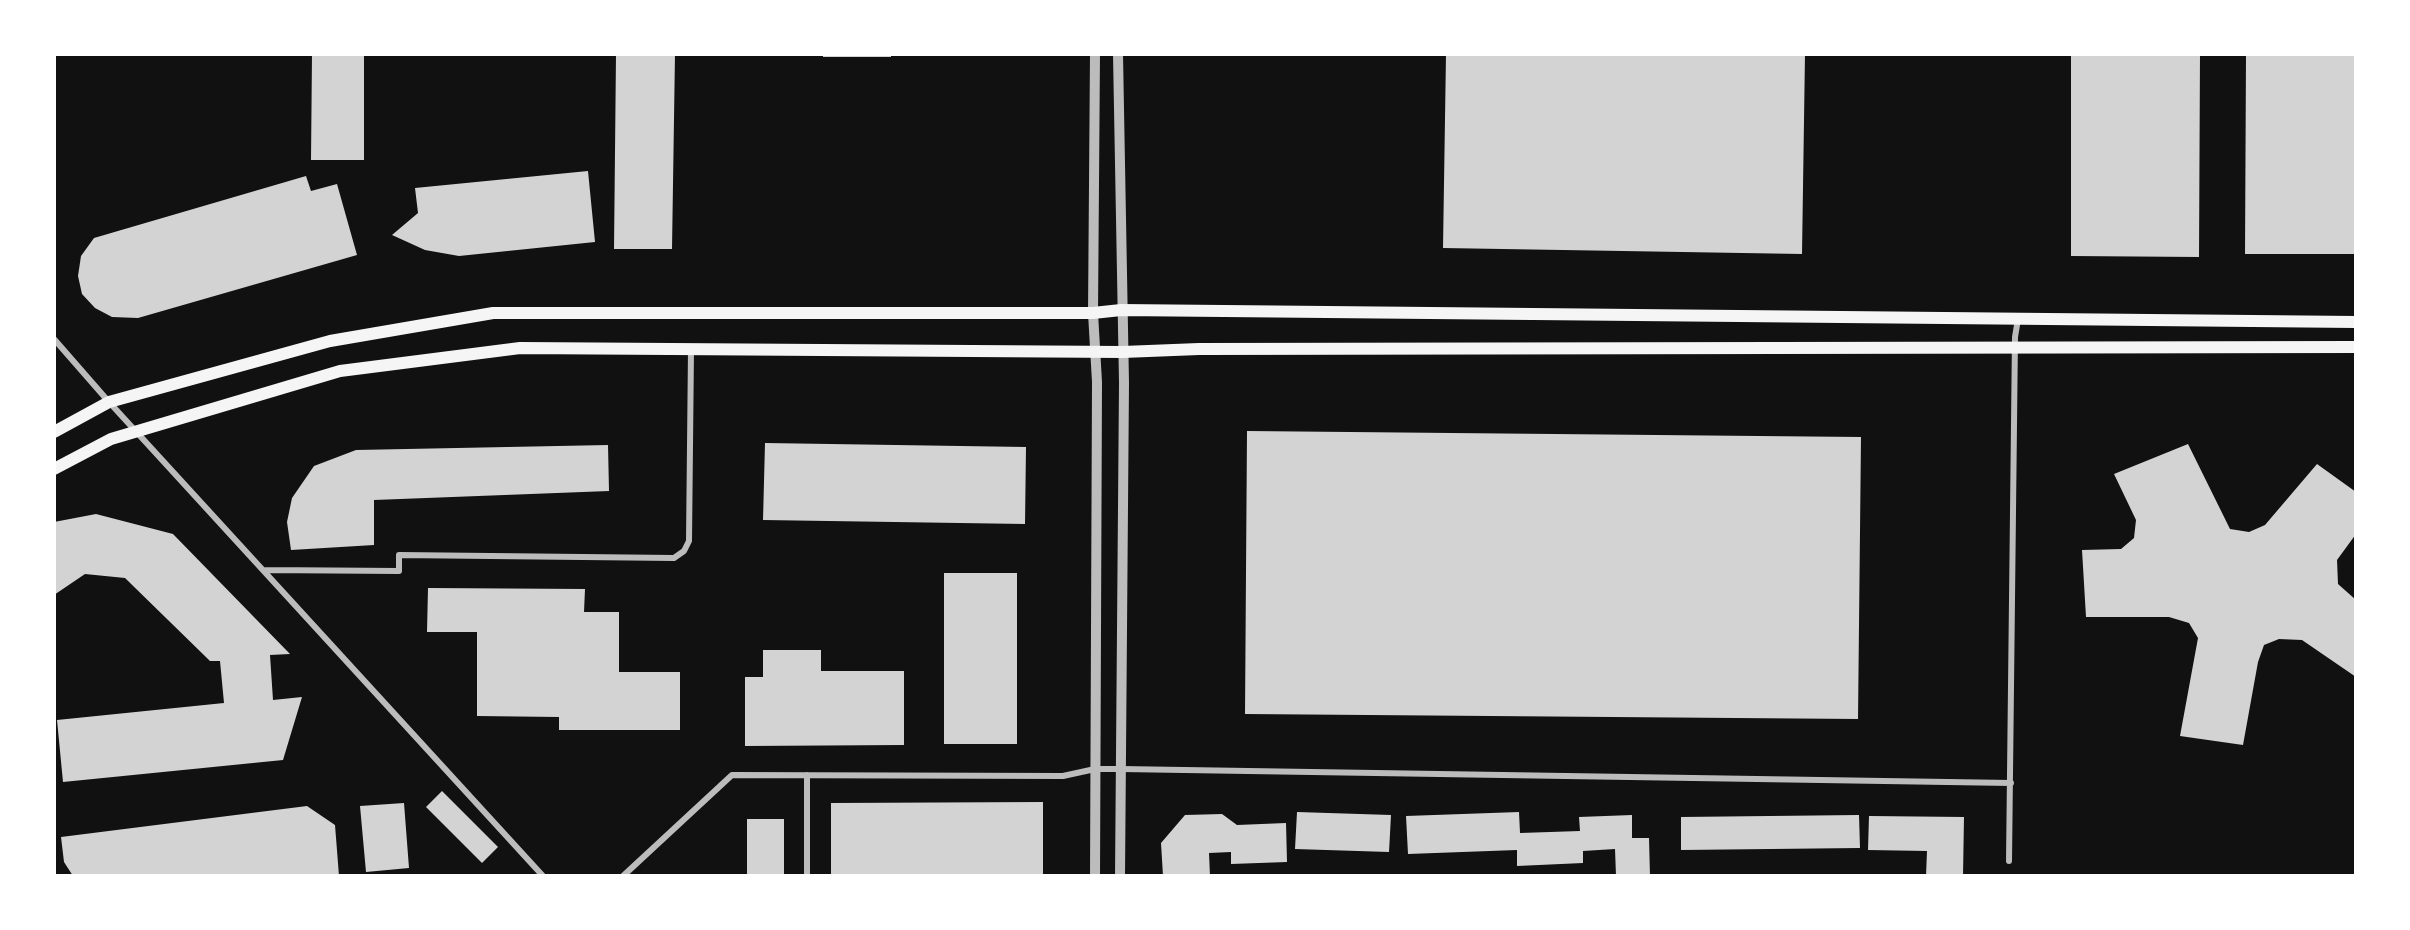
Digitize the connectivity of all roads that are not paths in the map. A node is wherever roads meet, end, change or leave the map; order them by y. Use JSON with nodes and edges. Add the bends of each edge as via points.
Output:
{"nodes":[{"id":1,"x":1095,"y":54,"type":"edge"},
{"id":2,"x":1118,"y":54,"type":"edge"},
{"id":3,"x":1121,"y":310,"type":"junction"},
{"id":4,"x":1093,"y":313,"type":"junction"},
{"id":5,"x":2018,"y":318,"type":"junction"},
{"id":6,"x":2356,"y":322,"type":"edge"},
{"id":7,"x":54,"y":339,"type":"edge"},
{"id":8,"x":2356,"y":347,"type":"edge"},
{"id":9,"x":2015,"y":348,"type":"junction"},
{"id":10,"x":691,"y":349,"type":"junction"},
{"id":11,"x":1094,"y":352,"type":"junction"},
{"id":12,"x":1123,"y":352,"type":"junction"},
{"id":13,"x":109,"y":402,"type":"junction"},
{"id":14,"x":136,"y":431,"type":"junction"},
{"id":15,"x":54,"y":432,"type":"edge"},
{"id":16,"x":54,"y":469,"type":"edge"},
{"id":17,"x":264,"y":570,"type":"junction"},
{"id":18,"x":1095,"y":769,"type":"junction"},
{"id":19,"x":1121,"y":769,"type":"junction"},
{"id":20,"x":807,"y":775,"type":"junction"},
{"id":21,"x":2011,"y":783,"type":"junction"},
{"id":22,"x":2009,"y":861,"type":"dead end"},
{"id":23,"x":543,"y":876,"type":"edge"},
{"id":24,"x":623,"y":876,"type":"edge"},
{"id":25,"x":807,"y":876,"type":"edge"},
{"id":26,"x":1095,"y":876,"type":"edge"},
{"id":27,"x":1119,"y":876,"type":"edge"}],
"edges":[{"from":1,"to":4,"type":"street"},
{"from":2,"to":3,"type":"street"},
{"from":3,"to":4,"type":"main road"},
{"from":3,"to":5,"type":"main road"},
{"from":3,"to":12,"type":"street"},
{"from":4,"to":11,"type":"street"},
{"from":4,"to":13,"type":"main road","via":[[493,313],[330,341]]},
{"from":5,"to":6,"type":"main road"},
{"from":5,"to":9,"type":"street"},
{"from":7,"to":13,"type":"street"},
{"from":8,"to":9,"type":"main road"},
{"from":9,"to":12,"type":"main road","via":[[1210,348]]},
{"from":9,"to":21,"type":"street"},
{"from":10,"to":11,"type":"main road"},
{"from":10,"to":14,"type":"main road","via":[[520,348],[340,371]]},
{"from":10,"to":17,"type":"street","via":[[689,541],[674,558],[399,555],[399,571]]},
{"from":11,"to":12,"type":"main road"},
{"from":11,"to":18,"type":"street"},
{"from":12,"to":19,"type":"street"},
{"from":13,"to":14,"type":"street"},
{"from":13,"to":15,"type":"main road"},
{"from":14,"to":16,"type":"main road","via":[[111,439]]},
{"from":14,"to":17,"type":"street"},
{"from":17,"to":23,"type":"street"},
{"from":18,"to":19,"type":"street"},
{"from":18,"to":20,"type":"street","via":[[1063,776]]},
{"from":18,"to":26,"type":"street"},
{"from":19,"to":21,"type":"street"},
{"from":19,"to":27,"type":"street"},
{"from":20,"to":24,"type":"street","via":[[732,775]]},
{"from":20,"to":25,"type":"street"},
{"from":21,"to":22,"type":"street"}]}
